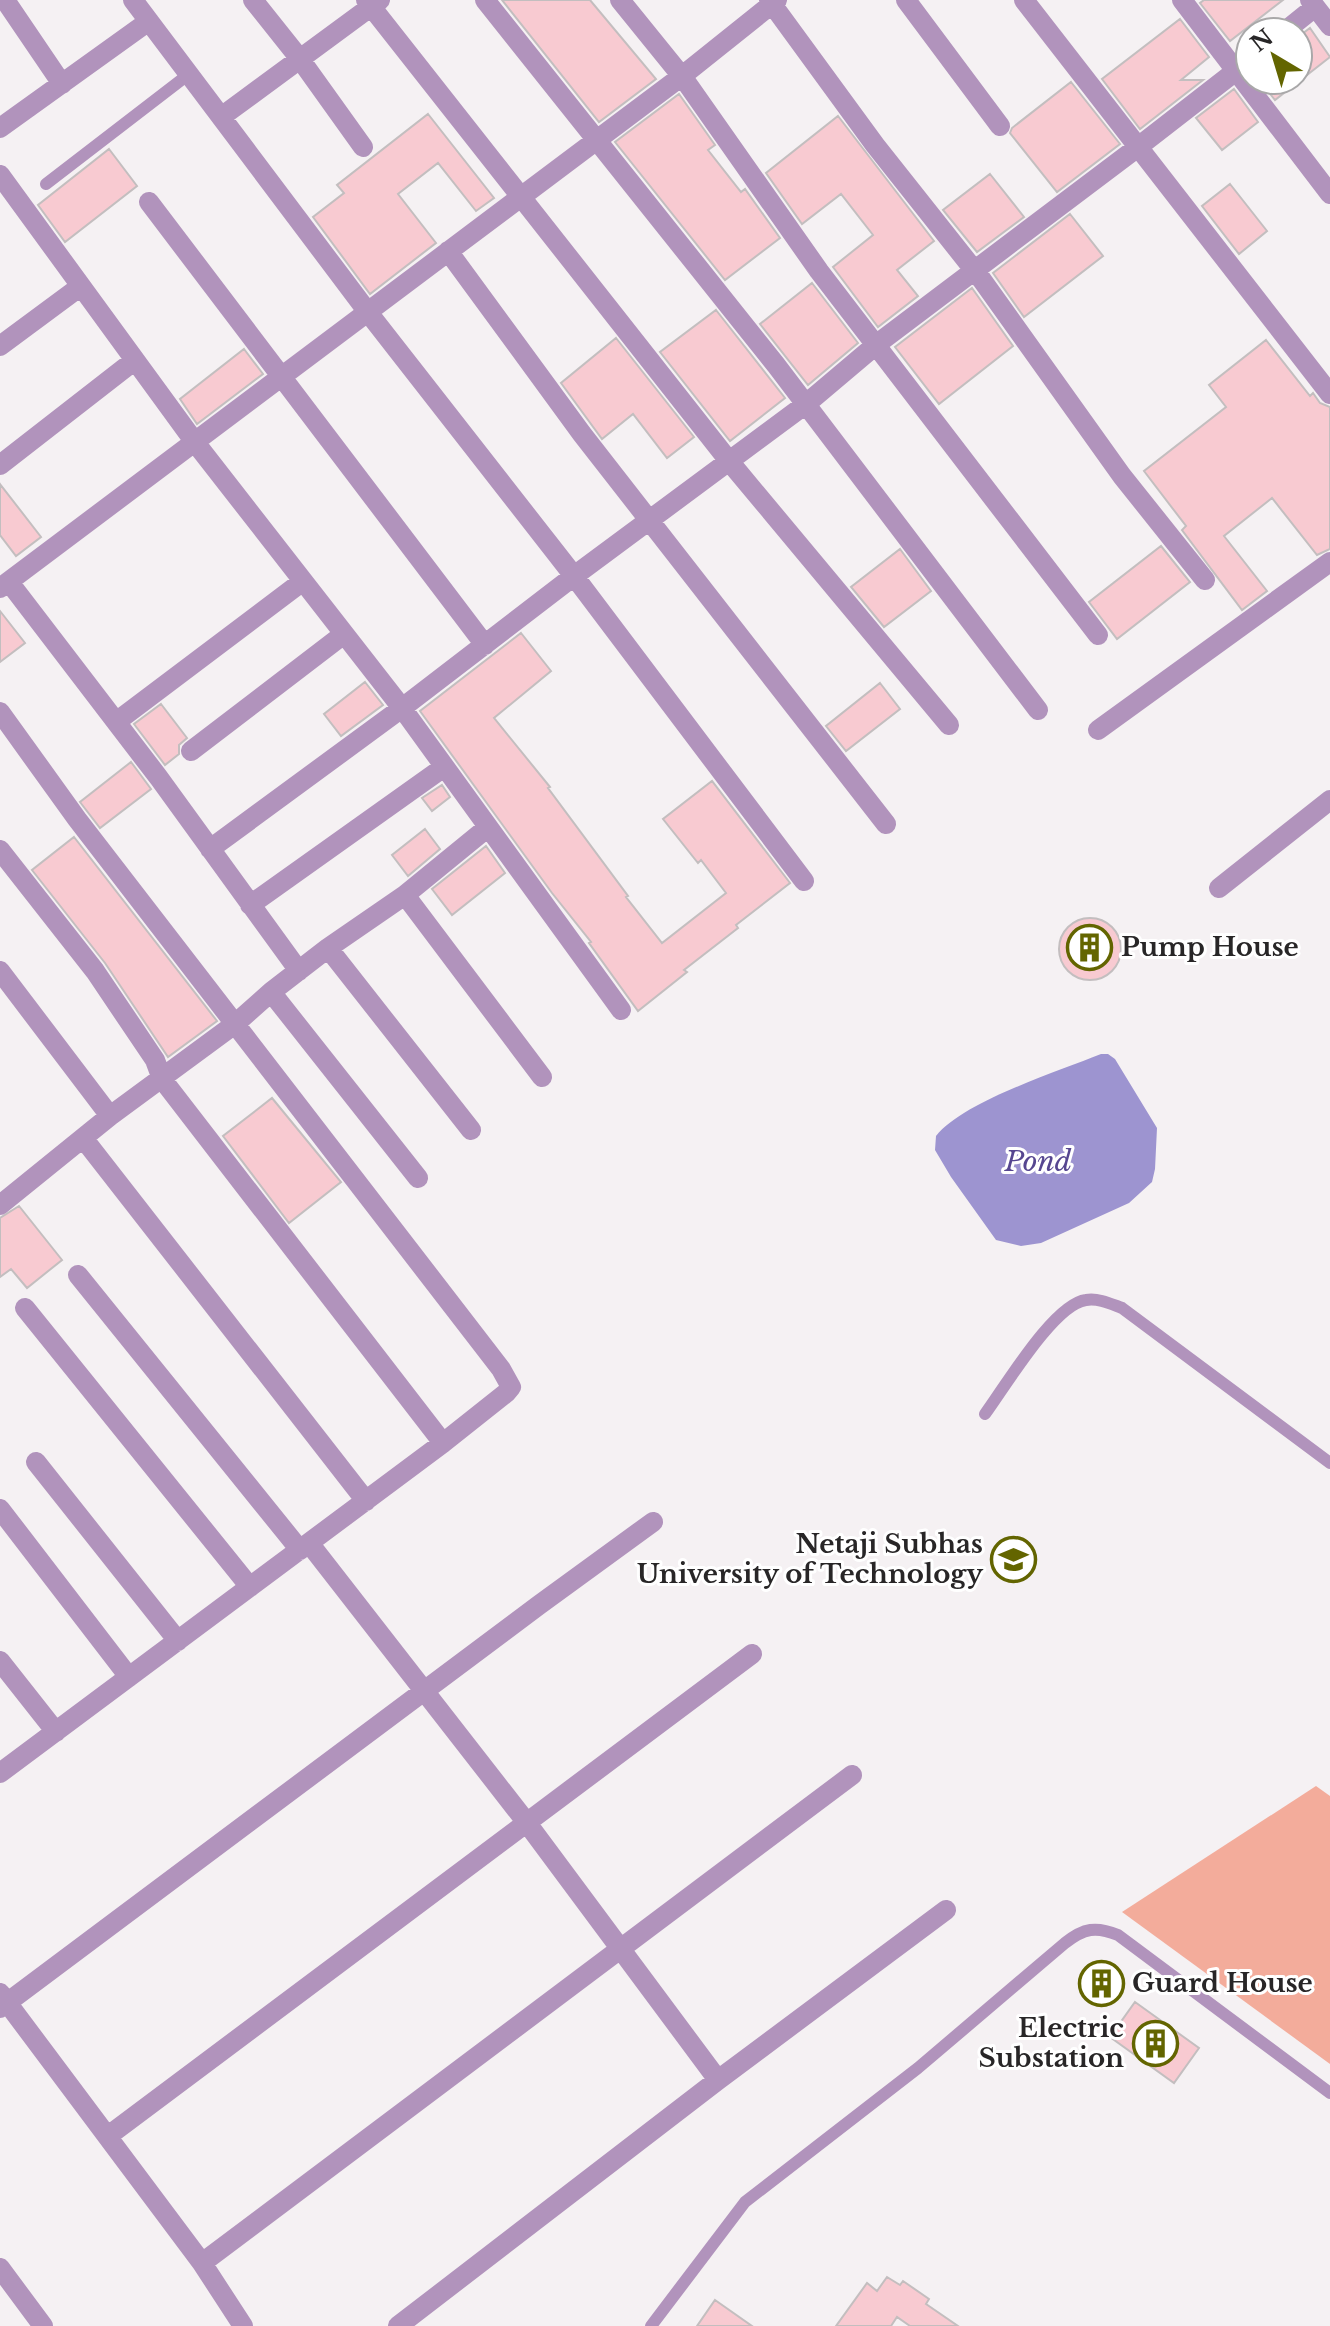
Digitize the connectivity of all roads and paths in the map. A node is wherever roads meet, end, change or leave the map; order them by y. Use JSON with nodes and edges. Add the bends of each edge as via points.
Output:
{"nodes":[{"id":1,"x":5,"y":0,"type":"edge"},
{"id":2,"x":133,"y":0,"type":"edge"},
{"id":3,"x":253,"y":0,"type":"edge"},
{"id":4,"x":485,"y":0,"type":"edge"},
{"id":5,"x":620,"y":0,"type":"edge"},
{"id":6,"x":906,"y":0,"type":"edge"},
{"id":7,"x":1024,"y":0,"type":"edge"},
{"id":8,"x":1182,"y":0,"type":"edge"},
{"id":9,"x":773,"y":1,"type":"edge"},
{"id":10,"x":372,"y":2,"type":"edge"},
{"id":11,"x":1312,"y":4,"type":"edge"},
{"id":12,"x":149,"y":21,"type":"junction"},
{"id":13,"x":1330,"y":26,"type":"edge"},
{"id":14,"x":1234,"y":55,"type":"edge"},
{"id":15,"x":300,"y":59,"type":"junction"},
{"id":16,"x":1234,"y":72,"type":"edge"},
{"id":17,"x":189,"y":74,"type":"junction"},
{"id":18,"x":682,"y":76,"type":"junction"},
{"id":19,"x":62,"y":84,"type":"junction"},
{"id":20,"x":1264,"y":96,"type":"edge"},
{"id":21,"x":221,"y":117,"type":"junction"},
{"id":22,"x":1000,"y":126,"type":"dead end"},
{"id":23,"x":0,"y":128,"type":"edge"},
{"id":24,"x":596,"y":140,"type":"junction"},
{"id":25,"x":363,"y":147,"type":"dead end"},
{"id":26,"x":1138,"y":147,"type":"junction"},
{"id":27,"x":0,"y":175,"type":"edge"},
{"id":28,"x":46,"y":184,"type":"dead end"},
{"id":29,"x":1330,"y":194,"type":"edge"},
{"id":30,"x":521,"y":196,"type":"junction"},
{"id":31,"x":149,"y":202,"type":"dead end"},
{"id":32,"x":448,"y":251,"type":"junction"},
{"id":33,"x":976,"y":271,"type":"junction"},
{"id":34,"x":81,"y":286,"type":"junction"},
{"id":35,"x":367,"y":311,"type":"junction"},
{"id":36,"x":877,"y":344,"type":"junction"},
{"id":37,"x":0,"y":346,"type":"edge"},
{"id":38,"x":135,"y":360,"type":"junction"},
{"id":39,"x":281,"y":376,"type":"junction"},
{"id":40,"x":1330,"y":394,"type":"edge"},
{"id":41,"x":806,"y":404,"type":"junction"},
{"id":42,"x":194,"y":441,"type":"junction"},
{"id":43,"x":729,"y":461,"type":"junction"},
{"id":44,"x":0,"y":465,"type":"edge"},
{"id":45,"x":650,"y":520,"type":"junction"},
{"id":46,"x":1330,"y":562,"type":"edge"},
{"id":47,"x":574,"y":576,"type":"junction"},
{"id":48,"x":1205,"y":580,"type":"dead end"},
{"id":49,"x":303,"y":581,"type":"junction"},
{"id":50,"x":4,"y":585,"type":"edge"},
{"id":51,"x":344,"y":634,"type":"junction"},
{"id":52,"x":1098,"y":635,"type":"dead end"},
{"id":53,"x":485,"y":645,"type":"junction"},
{"id":54,"x":402,"y":708,"type":"junction"},
{"id":55,"x":1038,"y":710,"type":"dead end"},
{"id":56,"x":0,"y":712,"type":"edge"},
{"id":57,"x":116,"y":722,"type":"junction"},
{"id":58,"x":949,"y":725,"type":"dead end"},
{"id":59,"x":1098,"y":730,"type":"dead end"},
{"id":60,"x":191,"y":751,"type":"dead end"},
{"id":61,"x":444,"y":767,"type":"junction"},
{"id":62,"x":1330,"y":800,"type":"edge"},
{"id":63,"x":886,"y":824,"type":"dead end"},
{"id":64,"x":487,"y":828,"type":"junction"},
{"id":65,"x":210,"y":849,"type":"junction"},
{"id":66,"x":0,"y":850,"type":"edge"},
{"id":67,"x":804,"y":881,"type":"dead end"},
{"id":68,"x":1219,"y":888,"type":"dead end"},
{"id":69,"x":405,"y":895,"type":"junction"},
{"id":70,"x":250,"y":905,"type":"junction"},
{"id":71,"x":328,"y":948,"type":"junction"},
{"id":72,"x":0,"y":971,"type":"edge"},
{"id":73,"x":299,"y":971,"type":"junction"},
{"id":74,"x":271,"y":992,"type":"junction"},
{"id":75,"x":621,"y":1010,"type":"dead end"},
{"id":76,"x":235,"y":1024,"type":"junction"},
{"id":77,"x":542,"y":1077,"type":"dead end"},
{"id":78,"x":162,"y":1079,"type":"junction"},
{"id":79,"x":110,"y":1116,"type":"junction"},
{"id":80,"x":471,"y":1130,"type":"dead end"},
{"id":81,"x":83,"y":1138,"type":"junction"},
{"id":82,"x":418,"y":1178,"type":"dead end"},
{"id":83,"x":0,"y":1205,"type":"edge"},
{"id":84,"x":78,"y":1275,"type":"dead end"},
{"id":85,"x":25,"y":1308,"type":"dead end"},
{"id":86,"x":985,"y":1414,"type":"dead end"},
{"id":87,"x":443,"y":1443,"type":"junction"},
{"id":88,"x":36,"y":1462,"type":"dead end"},
{"id":89,"x":1330,"y":1463,"type":"edge"},
{"id":90,"x":366,"y":1501,"type":"junction"},
{"id":91,"x":0,"y":1509,"type":"edge"},
{"id":92,"x":653,"y":1522,"type":"dead end"},
{"id":93,"x":305,"y":1546,"type":"junction"},
{"id":94,"x":250,"y":1587,"type":"junction"},
{"id":95,"x":178,"y":1641,"type":"junction"},
{"id":96,"x":752,"y":1654,"type":"dead end"},
{"id":97,"x":0,"y":1661,"type":"edge"},
{"id":98,"x":129,"y":1677,"type":"junction"},
{"id":99,"x":422,"y":1692,"type":"junction"},
{"id":100,"x":56,"y":1732,"type":"junction"},
{"id":101,"x":0,"y":1773,"type":"edge"},
{"id":102,"x":852,"y":1775,"type":"dead end"},
{"id":103,"x":527,"y":1823,"type":"junction"},
{"id":104,"x":946,"y":1910,"type":"dead end"},
{"id":105,"x":620,"y":1949,"type":"junction"},
{"id":106,"x":2,"y":2001,"type":"edge"},
{"id":107,"x":718,"y":2080,"type":"junction"},
{"id":108,"x":1330,"y":2093,"type":"edge"},
{"id":109,"x":108,"y":2136,"type":"junction"},
{"id":110,"x":202,"y":2263,"type":"junction"},
{"id":111,"x":0,"y":2268,"type":"edge"},
{"id":112,"x":43,"y":2326,"type":"edge"},
{"id":113,"x":243,"y":2326,"type":"edge"},
{"id":114,"x":398,"y":2326,"type":"edge"},
{"id":115,"x":651,"y":2326,"type":"edge"}],
"edges":[{"from":1,"to":19,"type":"street"},
{"from":2,"to":12,"type":"street"},
{"from":3,"to":15,"type":"street"},
{"from":4,"to":24,"type":"street"},
{"from":5,"to":18,"type":"street"},
{"from":6,"to":22,"type":"street"},
{"from":7,"to":26,"type":"street"},
{"from":8,"to":14,"type":"street"},
{"from":9,"to":18,"type":"street"},
{"from":9,"to":33,"type":"street","via":[[875,145]]},
{"from":10,"to":15,"type":"street"},
{"from":10,"to":30,"type":"street"},
{"from":11,"to":13,"type":"street"},
{"from":12,"to":17,"type":"street"},
{"from":12,"to":19,"type":"street"},
{"from":15,"to":21,"type":"street"},
{"from":15,"to":25,"type":"street"},
{"from":16,"to":26,"type":"street"},
{"from":17,"to":21,"type":"street"},
{"from":17,"to":28,"type":"lane"},
{"from":18,"to":24,"type":"street"},
{"from":18,"to":36,"type":"street"},
{"from":19,"to":23,"type":"street"},
{"from":20,"to":29,"type":"street"},
{"from":21,"to":35,"type":"street"},
{"from":24,"to":30,"type":"street"},
{"from":24,"to":41,"type":"street"},
{"from":26,"to":33,"type":"street"},
{"from":26,"to":40,"type":"street"},
{"from":27,"to":34,"type":"street"},
{"from":30,"to":32,"type":"street"},
{"from":30,"to":43,"type":"street"},
{"from":31,"to":39,"type":"street"},
{"from":32,"to":35,"type":"street"},
{"from":32,"to":45,"type":"street"},
{"from":33,"to":36,"type":"street"},
{"from":33,"to":48,"type":"street","via":[[1122,476]]},
{"from":34,"to":37,"type":"street"},
{"from":34,"to":38,"type":"street"},
{"from":35,"to":39,"type":"street"},
{"from":35,"to":47,"type":"street"},
{"from":36,"to":41,"type":"street"},
{"from":36,"to":52,"type":"street"},
{"from":38,"to":42,"type":"street"},
{"from":38,"to":44,"type":"street"},
{"from":39,"to":42,"type":"street"},
{"from":39,"to":53,"type":"street"},
{"from":41,"to":43,"type":"street"},
{"from":41,"to":55,"type":"street"},
{"from":42,"to":49,"type":"street"},
{"from":42,"to":50,"type":"street"},
{"from":43,"to":45,"type":"street"},
{"from":43,"to":58,"type":"street"},
{"from":45,"to":47,"type":"street"},
{"from":45,"to":63,"type":"street"},
{"from":46,"to":59,"type":"street"},
{"from":47,"to":53,"type":"street"},
{"from":47,"to":67,"type":"street"},
{"from":49,"to":51,"type":"street"},
{"from":49,"to":57,"type":"street"},
{"from":50,"to":57,"type":"street"},
{"from":51,"to":54,"type":"street"},
{"from":51,"to":60,"type":"street"},
{"from":53,"to":54,"type":"street"},
{"from":54,"to":61,"type":"street"},
{"from":54,"to":65,"type":"street"},
{"from":56,"to":76,"type":"street"},
{"from":57,"to":65,"type":"street"},
{"from":61,"to":64,"type":"street"},
{"from":61,"to":70,"type":"street"},
{"from":62,"to":68,"type":"street"},
{"from":64,"to":69,"type":"street"},
{"from":64,"to":75,"type":"street"},
{"from":65,"to":70,"type":"street"},
{"from":66,"to":78,"type":"street","via":[[95,971],[155,1060]]},
{"from":69,"to":71,"type":"street"},
{"from":69,"to":77,"type":"street"},
{"from":70,"to":73,"type":"street"},
{"from":71,"to":73,"type":"street"},
{"from":71,"to":80,"type":"street"},
{"from":72,"to":79,"type":"street"},
{"from":73,"to":74,"type":"street"},
{"from":74,"to":76,"type":"street"},
{"from":74,"to":82,"type":"street"},
{"from":76,"to":78,"type":"street"},
{"from":76,"to":87,"type":"street","via":[[508,1378],[511,1387],[506,1393]]},
{"from":78,"to":79,"type":"street"},
{"from":78,"to":87,"type":"street"},
{"from":79,"to":81,"type":"street"},
{"from":81,"to":83,"type":"street"},
{"from":81,"to":90,"type":"street"},
{"from":84,"to":93,"type":"street"},
{"from":85,"to":94,"type":"street"},
{"from":86,"to":89,"type":"lane","via":[[1053,1320],[1086,1300],[1103,1301],[1122,1308]]},
{"from":87,"to":90,"type":"street"},
{"from":88,"to":95,"type":"street"},
{"from":90,"to":93,"type":"street"},
{"from":91,"to":98,"type":"street"},
{"from":92,"to":99,"type":"street"},
{"from":93,"to":94,"type":"street"},
{"from":93,"to":99,"type":"street"},
{"from":94,"to":95,"type":"street"},
{"from":95,"to":98,"type":"street"},
{"from":96,"to":103,"type":"street"},
{"from":97,"to":100,"type":"street"},
{"from":98,"to":100,"type":"street"},
{"from":99,"to":103,"type":"street"},
{"from":99,"to":106,"type":"street"},
{"from":100,"to":101,"type":"street"},
{"from":102,"to":105,"type":"street"},
{"from":103,"to":105,"type":"street"},
{"from":103,"to":109,"type":"street"},
{"from":104,"to":107,"type":"street"},
{"from":105,"to":107,"type":"street"},
{"from":105,"to":110,"type":"street"},
{"from":106,"to":109,"type":"street"},
{"from":107,"to":114,"type":"street"},
{"from":108,"to":115,"type":"lane","via":[[1118,1935],[1091,1928],[1065,1943],[918,2068],[745,2202]]},
{"from":109,"to":110,"type":"street"},
{"from":110,"to":113,"type":"street"},
{"from":111,"to":112,"type":"street"}]}
